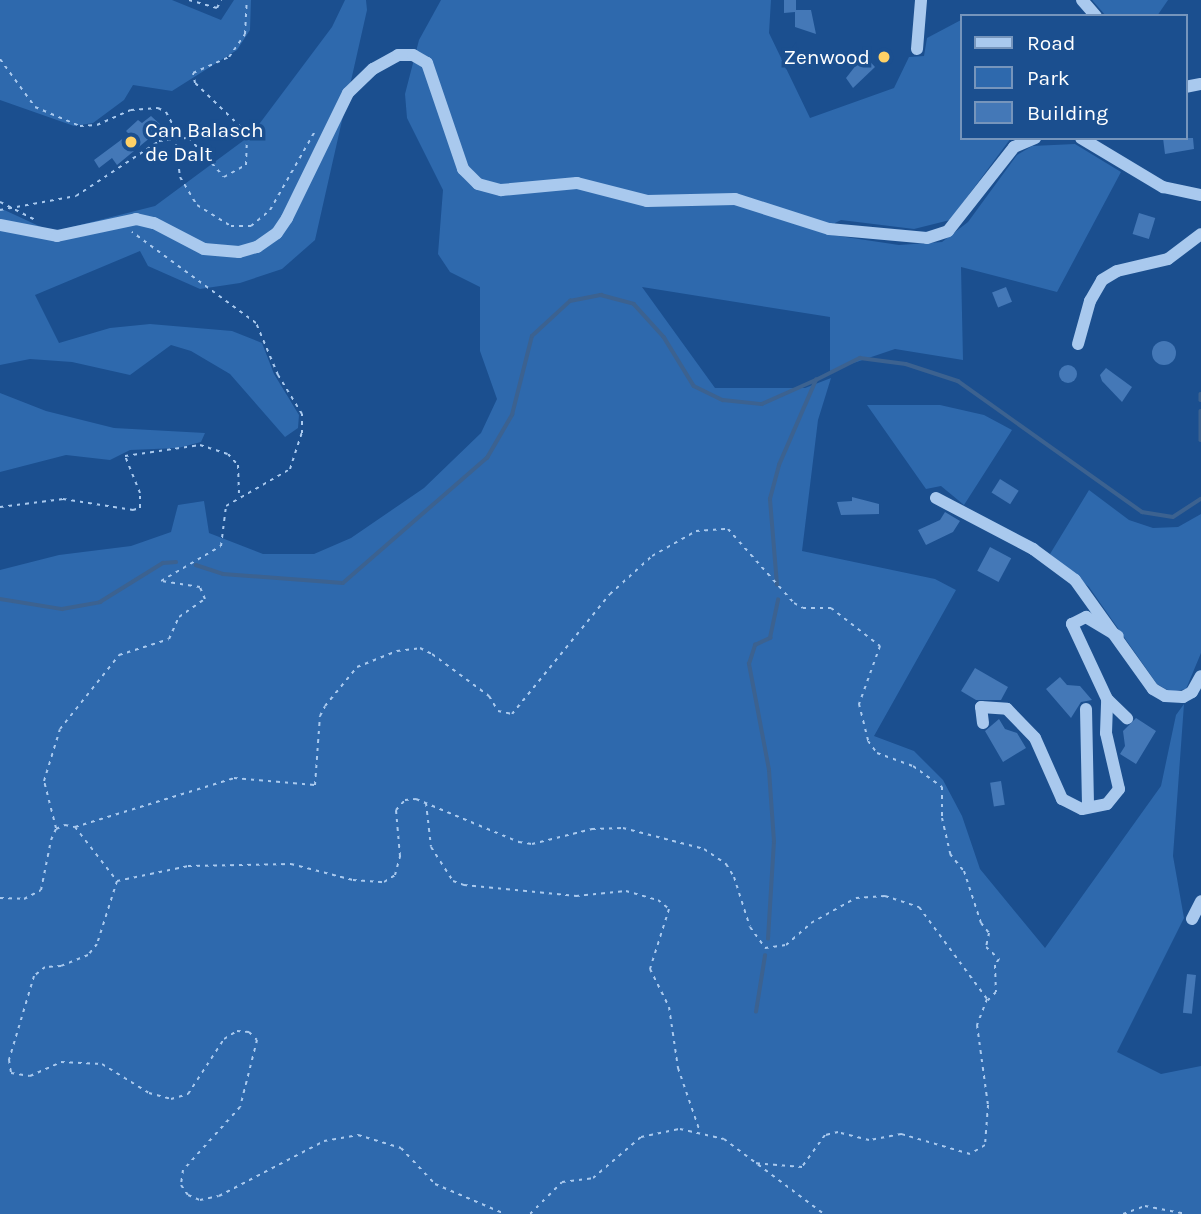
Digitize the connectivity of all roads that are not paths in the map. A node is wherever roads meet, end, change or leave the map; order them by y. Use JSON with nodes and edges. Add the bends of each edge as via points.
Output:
{"nodes":[{"id":1,"x":921,"y":0,"type":"edge"},
{"id":2,"x":1082,"y":0,"type":"edge"},
{"id":3,"x":1094,"y":14,"type":"edge"},
{"id":4,"x":917,"y":49,"type":"dead end"},
{"id":5,"x":1030,"y":140,"type":"edge"},
{"id":6,"x":1084,"y":140,"type":"edge"},
{"id":7,"x":1201,"y":195,"type":"edge"},
{"id":8,"x":0,"y":225,"type":"edge"},
{"id":9,"x":1201,"y":234,"type":"edge"},
{"id":10,"x":1078,"y":344,"type":"dead end"},
{"id":11,"x":936,"y":498,"type":"dead end"},
{"id":12,"x":1118,"y":636,"type":"junction"},
{"id":13,"x":1201,"y":676,"type":"edge"},
{"id":14,"x":1006,"y":698,"type":"dead end"},
{"id":15,"x":1107,"y":699,"type":"junction"},
{"id":16,"x":1086,"y":709,"type":"dead end"},
{"id":17,"x":1012,"y":713,"type":"junction"},
{"id":18,"x":1127,"y":718,"type":"dead end"},
{"id":19,"x":983,"y":723,"type":"dead end"},
{"id":20,"x":1088,"y":807,"type":"junction"},
{"id":21,"x":1201,"y":901,"type":"edge"},
{"id":22,"x":1192,"y":919,"type":"dead end"}],
"edges":[{"from":1,"to":4,"type":"street"},
{"from":2,"to":3,"type":"street"},
{"from":5,"to":8,"type":"street","via":[[1014,147],[953,227],[927,239],[829,229],[736,199],[647,201],[577,183],[501,190],[478,184],[463,169],[427,64],[413,55],[398,55],[373,69],[348,93],[287,218],[277,233],[257,247],[215,251],[193,246],[143,220],[57,236]]},
{"from":6,"to":7,"type":"street","via":[[1163,187]]},
{"from":9,"to":10,"type":"street","via":[[1168,259],[1106,276],[1091,297]]},
{"from":11,"to":12,"type":"street","via":[[1055,564],[1084,590]]},
{"from":12,"to":13,"type":"street","via":[[1153,689],[1165,696],[1188,695]]},
{"from":12,"to":15,"type":"street","via":[[1086,617],[1072,624]]},
{"from":14,"to":17,"type":"street"},
{"from":15,"to":18,"type":"street"},
{"from":15,"to":20,"type":"street","via":[[1106,733],[1119,789],[1107,804]]},
{"from":16,"to":20,"type":"street"},
{"from":17,"to":19,"type":"street","via":[[986,706],[979,712]]},
{"from":17,"to":20,"type":"street","via":[[1047,758],[1062,799],[1075,808]]},
{"from":21,"to":22,"type":"street"}]}
